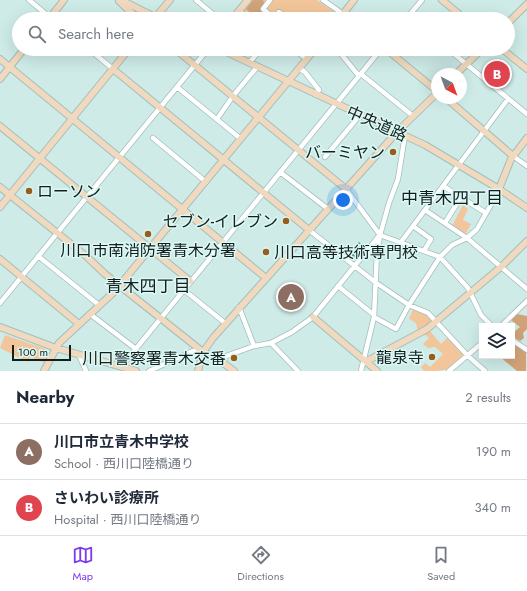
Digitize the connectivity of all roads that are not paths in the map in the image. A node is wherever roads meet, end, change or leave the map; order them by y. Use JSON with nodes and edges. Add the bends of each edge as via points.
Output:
{"nodes":[{"id":1,"x":29,"y":0,"type":"edge"},
{"id":2,"x":64,"y":0,"type":"edge"},
{"id":3,"x":119,"y":0,"type":"edge"},
{"id":4,"x":170,"y":0,"type":"edge"},
{"id":5,"x":196,"y":0,"type":"edge"},
{"id":6,"x":248,"y":0,"type":"edge"},
{"id":7,"x":270,"y":0,"type":"edge"},
{"id":8,"x":322,"y":0,"type":"edge"},
{"id":9,"x":354,"y":0,"type":"edge"},
{"id":10,"x":422,"y":0,"type":"edge"},
{"id":11,"x":442,"y":0,"type":"edge"},
{"id":12,"x":265,"y":2,"type":"edge"},
{"id":13,"x":527,"y":4,"type":"edge"},
{"id":14,"x":239,"y":11,"type":"edge"},
{"id":15,"x":43,"y":12,"type":"edge"},
{"id":16,"x":55,"y":12,"type":"edge"},
{"id":17,"x":131,"y":12,"type":"edge"},
{"id":18,"x":144,"y":12,"type":"edge"},
{"id":19,"x":161,"y":12,"type":"edge"},
{"id":20,"x":211,"y":12,"type":"edge"},
{"id":21,"x":267,"y":12,"type":"edge"},
{"id":22,"x":336,"y":12,"type":"edge"},
{"id":23,"x":344,"y":12,"type":"edge"},
{"id":24,"x":413,"y":12,"type":"edge"},
{"id":25,"x":457,"y":12,"type":"edge"},
{"id":26,"x":515,"y":16,"type":"edge"},
{"id":27,"x":19,"y":56,"type":"edge"},
{"id":28,"x":97,"y":56,"type":"edge"},
{"id":29,"x":123,"y":56,"type":"edge"},
{"id":30,"x":184,"y":56,"type":"edge"},
{"id":31,"x":202,"y":56,"type":"edge"},
{"id":32,"x":234,"y":56,"type":"edge"},
{"id":33,"x":255,"y":56,"type":"edge"},
{"id":34,"x":303,"y":56,"type":"edge"},
{"id":35,"x":309,"y":56,"type":"edge"},
{"id":36,"x":343,"y":56,"type":"edge"},
{"id":37,"x":375,"y":56,"type":"edge"},
{"id":38,"x":394,"y":56,"type":"edge"},
{"id":39,"x":456,"y":56,"type":"edge"},
{"id":40,"x":475,"y":56,"type":"edge"},
{"id":41,"x":510,"y":56,"type":"edge"},
{"id":42,"x":0,"y":59,"type":"edge"},
{"id":43,"x":307,"y":59,"type":"junction"},
{"id":44,"x":249,"y":63,"type":"junction"},
{"id":45,"x":466,"y":64,"type":"junction"},
{"id":46,"x":195,"y":65,"type":"junction"},
{"id":47,"x":10,"y":67,"type":"junction"},
{"id":48,"x":257,"y":67,"type":"junction"},
{"id":49,"x":462,"y":68,"type":"edge"},
{"id":50,"x":113,"y":69,"type":"junction"},
{"id":51,"x":298,"y":69,"type":"junction"},
{"id":52,"x":527,"y":70,"type":"edge"},
{"id":53,"x":360,"y":75,"type":"junction"},
{"id":54,"x":0,"y":79,"type":"edge"},
{"id":55,"x":287,"y":82,"type":"junction"},
{"id":56,"x":177,"y":87,"type":"junction"},
{"id":57,"x":431,"y":87,"type":"edge"},
{"id":58,"x":316,"y":95,"type":"junction"},
{"id":59,"x":233,"y":96,"type":"junction"},
{"id":60,"x":431,"y":98,"type":"edge"},
{"id":61,"x":508,"y":99,"type":"junction"},
{"id":62,"x":453,"y":104,"type":"edge"},
{"id":63,"x":336,"y":105,"type":"junction"},
{"id":64,"x":160,"y":108,"type":"junction"},
{"id":65,"x":527,"y":114,"type":"edge"},
{"id":66,"x":360,"y":115,"type":"junction"},
{"id":67,"x":413,"y":116,"type":"junction"},
{"id":68,"x":259,"y":117,"type":"junction"},
{"id":69,"x":73,"y":119,"type":"junction"},
{"id":70,"x":217,"y":119,"type":"junction"},
{"id":71,"x":0,"y":126,"type":"edge"},
{"id":72,"x":485,"y":130,"type":"junction"},
{"id":73,"x":397,"y":132,"type":"junction"},
{"id":74,"x":405,"y":135,"type":"junction"},
{"id":75,"x":153,"y":138,"type":"dead end"},
{"id":76,"x":527,"y":138,"type":"edge"},
{"id":77,"x":241,"y":139,"type":"junction"},
{"id":78,"x":299,"y":150,"type":"junction"},
{"id":79,"x":513,"y":156,"type":"junction"},
{"id":80,"x":119,"y":157,"type":"junction"},
{"id":81,"x":325,"y":157,"type":"dead end"},
{"id":82,"x":40,"y":159,"type":"junction"},
{"id":83,"x":223,"y":160,"type":"junction"},
{"id":84,"x":459,"y":164,"type":"junction"},
{"id":85,"x":527,"y":166,"type":"edge"},
{"id":86,"x":280,"y":172,"type":"junction"},
{"id":87,"x":206,"y":182,"type":"junction"},
{"id":88,"x":442,"y":186,"type":"junction"},
{"id":89,"x":0,"y":187,"type":"edge"},
{"id":90,"x":346,"y":189,"type":"junction"},
{"id":91,"x":500,"y":189,"type":"junction"},
{"id":92,"x":263,"y":192,"type":"junction"},
{"id":93,"x":10,"y":195,"type":"junction"},
{"id":94,"x":86,"y":197,"type":"junction"},
{"id":95,"x":461,"y":197,"type":"junction"},
{"id":96,"x":0,"y":207,"type":"edge"},
{"id":97,"x":527,"y":208,"type":"edge"},
{"id":98,"x":183,"y":209,"type":"junction"},
{"id":99,"x":328,"y":209,"type":"junction"},
{"id":100,"x":426,"y":210,"type":"junction"},
{"id":101,"x":486,"y":213,"type":"junction"},
{"id":102,"x":445,"y":223,"type":"junction"},
{"id":103,"x":413,"y":226,"type":"junction"},
{"id":104,"x":309,"y":230,"type":"junction"},
{"id":105,"x":57,"y":234,"type":"junction"},
{"id":106,"x":380,"y":235,"type":"junction"},
{"id":107,"x":467,"y":238,"type":"junction"},
{"id":108,"x":223,"y":242,"type":"junction"},
{"id":109,"x":401,"y":242,"type":"junction"},
{"id":110,"x":527,"y":242,"type":"edge"},
{"id":111,"x":150,"y":248,"type":"junction"},
{"id":112,"x":424,"y":251,"type":"junction"},
{"id":113,"x":38,"y":256,"type":"junction"},
{"id":114,"x":440,"y":257,"type":"junction"},
{"id":115,"x":0,"y":259,"type":"edge"},
{"id":116,"x":354,"y":267,"type":"junction"},
{"id":117,"x":501,"y":267,"type":"junction"},
{"id":118,"x":21,"y":277,"type":"junction"},
{"id":119,"x":266,"y":278,"type":"junction"},
{"id":120,"x":190,"y":282,"type":"junction"},
{"id":121,"x":375,"y":282,"type":"junction"},
{"id":122,"x":119,"y":286,"type":"junction"},
{"id":123,"x":338,"y":286,"type":"junction"},
{"id":124,"x":527,"y":289,"type":"edge"},
{"id":125,"x":184,"y":290,"type":"junction"},
{"id":126,"x":471,"y":293,"type":"junction"},
{"id":127,"x":527,"y":301,"type":"edge"},
{"id":128,"x":0,"y":302,"type":"edge"},
{"id":129,"x":99,"y":305,"type":"junction"},
{"id":130,"x":409,"y":305,"type":"junction"},
{"id":131,"x":239,"y":308,"type":"junction"},
{"id":132,"x":90,"y":314,"type":"junction"},
{"id":133,"x":374,"y":316,"type":"junction"},
{"id":134,"x":313,"y":317,"type":"junction"},
{"id":135,"x":161,"y":318,"type":"junction"},
{"id":136,"x":436,"y":321,"type":"junction"},
{"id":137,"x":225,"y":323,"type":"junction"},
{"id":138,"x":489,"y":323,"type":"edge"},
{"id":139,"x":504,"y":323,"type":"edge"},
{"id":140,"x":79,"y":324,"type":"junction"},
{"id":141,"x":0,"y":327,"type":"edge"},
{"id":142,"x":515,"y":342,"type":"edge"},
{"id":143,"x":271,"y":343,"type":"junction"},
{"id":144,"x":254,"y":346,"type":"junction"},
{"id":145,"x":479,"y":346,"type":"edge"},
{"id":146,"x":56,"y":348,"type":"junction"},
{"id":147,"x":136,"y":349,"type":"junction"},
{"id":148,"x":527,"y":350,"type":"edge"},
{"id":149,"x":203,"y":352,"type":"junction"},
{"id":150,"x":79,"y":355,"type":"junction"},
{"id":151,"x":468,"y":356,"type":"junction"},
{"id":152,"x":218,"y":359,"type":"junction"},
{"id":153,"x":366,"y":360,"type":"junction"},
{"id":154,"x":121,"y":367,"type":"junction"},
{"id":155,"x":44,"y":371,"type":"edge"},
{"id":156,"x":86,"y":371,"type":"edge"},
{"id":157,"x":136,"y":371,"type":"edge"},
{"id":158,"x":149,"y":371,"type":"edge"},
{"id":159,"x":198,"y":371,"type":"edge"},
{"id":160,"x":234,"y":371,"type":"edge"},
{"id":161,"x":298,"y":371,"type":"edge"},
{"id":162,"x":361,"y":371,"type":"edge"},
{"id":163,"x":377,"y":371,"type":"edge"},
{"id":164,"x":449,"y":371,"type":"edge"},
{"id":165,"x":485,"y":371,"type":"edge"}],
"edges":[{"from":1,"to":15,"type":"street"},
{"from":2,"to":16,"type":"street"},
{"from":3,"to":17,"type":"street"},
{"from":3,"to":18,"type":"street"},
{"from":4,"to":19,"type":"street"},
{"from":5,"to":20,"type":"street"},
{"from":6,"to":14,"type":"street"},
{"from":7,"to":12,"type":"street"},
{"from":8,"to":22,"type":"street"},
{"from":9,"to":23,"type":"street"},
{"from":10,"to":24,"type":"street"},
{"from":11,"to":25,"type":"street"},
{"from":12,"to":21,"type":"street","via":[[263,9]]},
{"from":13,"to":26,"type":"street"},
{"from":27,"to":47,"type":"street"},
{"from":28,"to":50,"type":"street"},
{"from":29,"to":50,"type":"street"},
{"from":30,"to":46,"type":"street"},
{"from":31,"to":46,"type":"street"},
{"from":32,"to":44,"type":"street","name":"中央道路"},
{"from":33,"to":44,"type":"street"},
{"from":34,"to":43,"type":"street"},
{"from":35,"to":43,"type":"street"},
{"from":36,"to":53,"type":"street"},
{"from":37,"to":53,"type":"street"},
{"from":38,"to":57,"type":"street"},
{"from":39,"to":45,"type":"street"},
{"from":40,"to":45,"type":"street"},
{"from":41,"to":52,"type":"street"},
{"from":42,"to":47,"type":"street"},
{"from":43,"to":51,"type":"street"},
{"from":44,"to":48,"type":"street","name":"中央道路"},
{"from":45,"to":49,"type":"street"},
{"from":45,"to":61,"type":"street"},
{"from":46,"to":56,"type":"street"},
{"from":46,"to":59,"type":"street"},
{"from":47,"to":54,"type":"street"},
{"from":47,"to":69,"type":"street"},
{"from":48,"to":55,"type":"street","name":"中央道路"},
{"from":48,"to":59,"type":"street"},
{"from":50,"to":64,"type":"street"},
{"from":50,"to":69,"type":"street"},
{"from":51,"to":55,"type":"street"},
{"from":51,"to":58,"type":"street","via":[[304,70],[319,90]]},
{"from":53,"to":63,"type":"street"},
{"from":53,"to":67,"type":"street"},
{"from":55,"to":58,"type":"street","name":"中央道路"},
{"from":55,"to":68,"type":"street"},
{"from":56,"to":64,"type":"street"},
{"from":56,"to":70,"type":"street"},
{"from":58,"to":63,"type":"street","name":"中央道路"},
{"from":59,"to":68,"type":"street"},
{"from":59,"to":70,"type":"street"},
{"from":60,"to":67,"type":"street"},
{"from":61,"to":65,"type":"street"},
{"from":61,"to":72,"type":"street"},
{"from":62,"to":72,"type":"street"},
{"from":63,"to":66,"type":"street","name":"中央道路"},
{"from":63,"to":78,"type":"street"},
{"from":64,"to":80,"type":"street"},
{"from":64,"to":83,"type":"street"},
{"from":66,"to":73,"type":"street","name":"中央道路"},
{"from":66,"to":81,"type":"street"},
{"from":67,"to":73,"type":"street"},
{"from":68,"to":77,"type":"street"},
{"from":68,"to":78,"type":"street"},
{"from":69,"to":80,"type":"street"},
{"from":69,"to":82,"type":"street"},
{"from":70,"to":77,"type":"street"},
{"from":71,"to":82,"type":"street"},
{"from":72,"to":79,"type":"street"},
{"from":72,"to":84,"type":"street"},
{"from":73,"to":74,"type":"street","name":"中央道路"},
{"from":73,"to":90,"type":"street"},
{"from":74,"to":84,"type":"street","name":"中央道路"},
{"from":74,"to":106,"type":"street","via":[[398,179],[388,203]]},
{"from":75,"to":87,"type":"street"},
{"from":76,"to":79,"type":"street"},
{"from":77,"to":83,"type":"street"},
{"from":78,"to":86,"type":"street"},
{"from":78,"to":90,"type":"street"},
{"from":79,"to":85,"type":"street"},
{"from":79,"to":91,"type":"street"},
{"from":80,"to":94,"type":"street"},
{"from":80,"to":98,"type":"street"},
{"from":82,"to":93,"type":"street"},
{"from":82,"to":94,"type":"street"},
{"from":83,"to":87,"type":"street"},
{"from":83,"to":92,"type":"street"},
{"from":84,"to":88,"type":"street"},
{"from":84,"to":91,"type":"street","name":"中央道路"},
{"from":86,"to":92,"type":"street"},
{"from":86,"to":99,"type":"street"},
{"from":87,"to":98,"type":"street"},
{"from":88,"to":95,"type":"street"},
{"from":88,"to":100,"type":"street"},
{"from":89,"to":93,"type":"street"},
{"from":90,"to":99,"type":"street"},
{"from":90,"to":106,"type":"street"},
{"from":91,"to":97,"type":"street","name":"中央道路"},
{"from":91,"to":101,"type":"street"},
{"from":92,"to":104,"type":"street"},
{"from":92,"to":108,"type":"street"},
{"from":93,"to":96,"type":"street"},
{"from":93,"to":105,"type":"street"},
{"from":94,"to":105,"type":"street"},
{"from":94,"to":111,"type":"street"},
{"from":95,"to":101,"type":"street"},
{"from":95,"to":102,"type":"street"},
{"from":98,"to":108,"type":"street"},
{"from":98,"to":111,"type":"street"},
{"from":99,"to":104,"type":"street"},
{"from":100,"to":102,"type":"street"},
{"from":100,"to":103,"type":"street"},
{"from":101,"to":107,"type":"street","via":[[477,229]]},
{"from":102,"to":107,"type":"street"},
{"from":103,"to":109,"type":"street"},
{"from":103,"to":112,"type":"street","via":[[432,239]]},
{"from":104,"to":116,"type":"street"},
{"from":104,"to":119,"type":"street"},
{"from":105,"to":113,"type":"street"},
{"from":105,"to":122,"type":"street"},
{"from":106,"to":109,"type":"street"},
{"from":106,"to":116,"type":"street"},
{"from":106,"to":121,"type":"street"},
{"from":107,"to":114,"type":"street","via":[[452,245]]},
{"from":107,"to":117,"type":"street"},
{"from":108,"to":119,"type":"street"},
{"from":108,"to":120,"type":"street"},
{"from":109,"to":112,"type":"street"},
{"from":110,"to":117,"type":"street"},
{"from":111,"to":120,"type":"street"},
{"from":111,"to":122,"type":"street"},
{"from":112,"to":114,"type":"street"},
{"from":113,"to":118,"type":"street"},
{"from":113,"to":129,"type":"street"},
{"from":114,"to":126,"type":"street"},
{"from":114,"to":130,"type":"street"},
{"from":115,"to":118,"type":"street"},
{"from":116,"to":121,"type":"street"},
{"from":116,"to":123,"type":"street"},
{"from":117,"to":124,"type":"street"},
{"from":117,"to":126,"type":"street"},
{"from":118,"to":128,"type":"street"},
{"from":118,"to":140,"type":"street"},
{"from":119,"to":131,"type":"street"},
{"from":120,"to":125,"type":"street"},
{"from":121,"to":130,"type":"street"},
{"from":121,"to":133,"type":"street"},
{"from":122,"to":129,"type":"street"},
{"from":122,"to":135,"type":"street"},
{"from":123,"to":133,"type":"street"},
{"from":123,"to":134,"type":"street"},
{"from":125,"to":135,"type":"street"},
{"from":125,"to":137,"type":"street"},
{"from":126,"to":136,"type":"street"},
{"from":126,"to":138,"type":"street","via":[[480,315]]},
{"from":127,"to":139,"type":"street"},
{"from":129,"to":132,"type":"street"},
{"from":130,"to":133,"type":"street","via":[[396,329]]},
{"from":130,"to":136,"type":"street","via":[[428,313]]},
{"from":131,"to":137,"type":"street"},
{"from":131,"to":144,"type":"street"},
{"from":132,"to":140,"type":"street"},
{"from":132,"to":147,"type":"street"},
{"from":133,"to":153,"type":"street"},
{"from":134,"to":143,"type":"street"},
{"from":134,"to":153,"type":"street"},
{"from":135,"to":147,"type":"street"},
{"from":135,"to":149,"type":"street"},
{"from":136,"to":151,"type":"street"},
{"from":136,"to":153,"type":"street","via":[[418,335]]},
{"from":137,"to":149,"type":"street","via":[[208,342]]},
{"from":140,"to":146,"type":"street"},
{"from":141,"to":146,"type":"street"},
{"from":142,"to":148,"type":"street"},
{"from":143,"to":144,"type":"street"},
{"from":143,"to":161,"type":"street"},
{"from":144,"to":152,"type":"street"},
{"from":145,"to":151,"type":"street"},
{"from":146,"to":150,"type":"street"},
{"from":146,"to":155,"type":"street"},
{"from":147,"to":154,"type":"street"},
{"from":149,"to":152,"type":"street"},
{"from":149,"to":158,"type":"street","via":[[193,351]]},
{"from":149,"to":159,"type":"street"},
{"from":150,"to":154,"type":"street"},
{"from":150,"to":156,"type":"street"},
{"from":151,"to":164,"type":"street"},
{"from":151,"to":165,"type":"street"},
{"from":152,"to":160,"type":"street"},
{"from":153,"to":162,"type":"street"},
{"from":153,"to":163,"type":"street"},
{"from":154,"to":157,"type":"street"}]}
